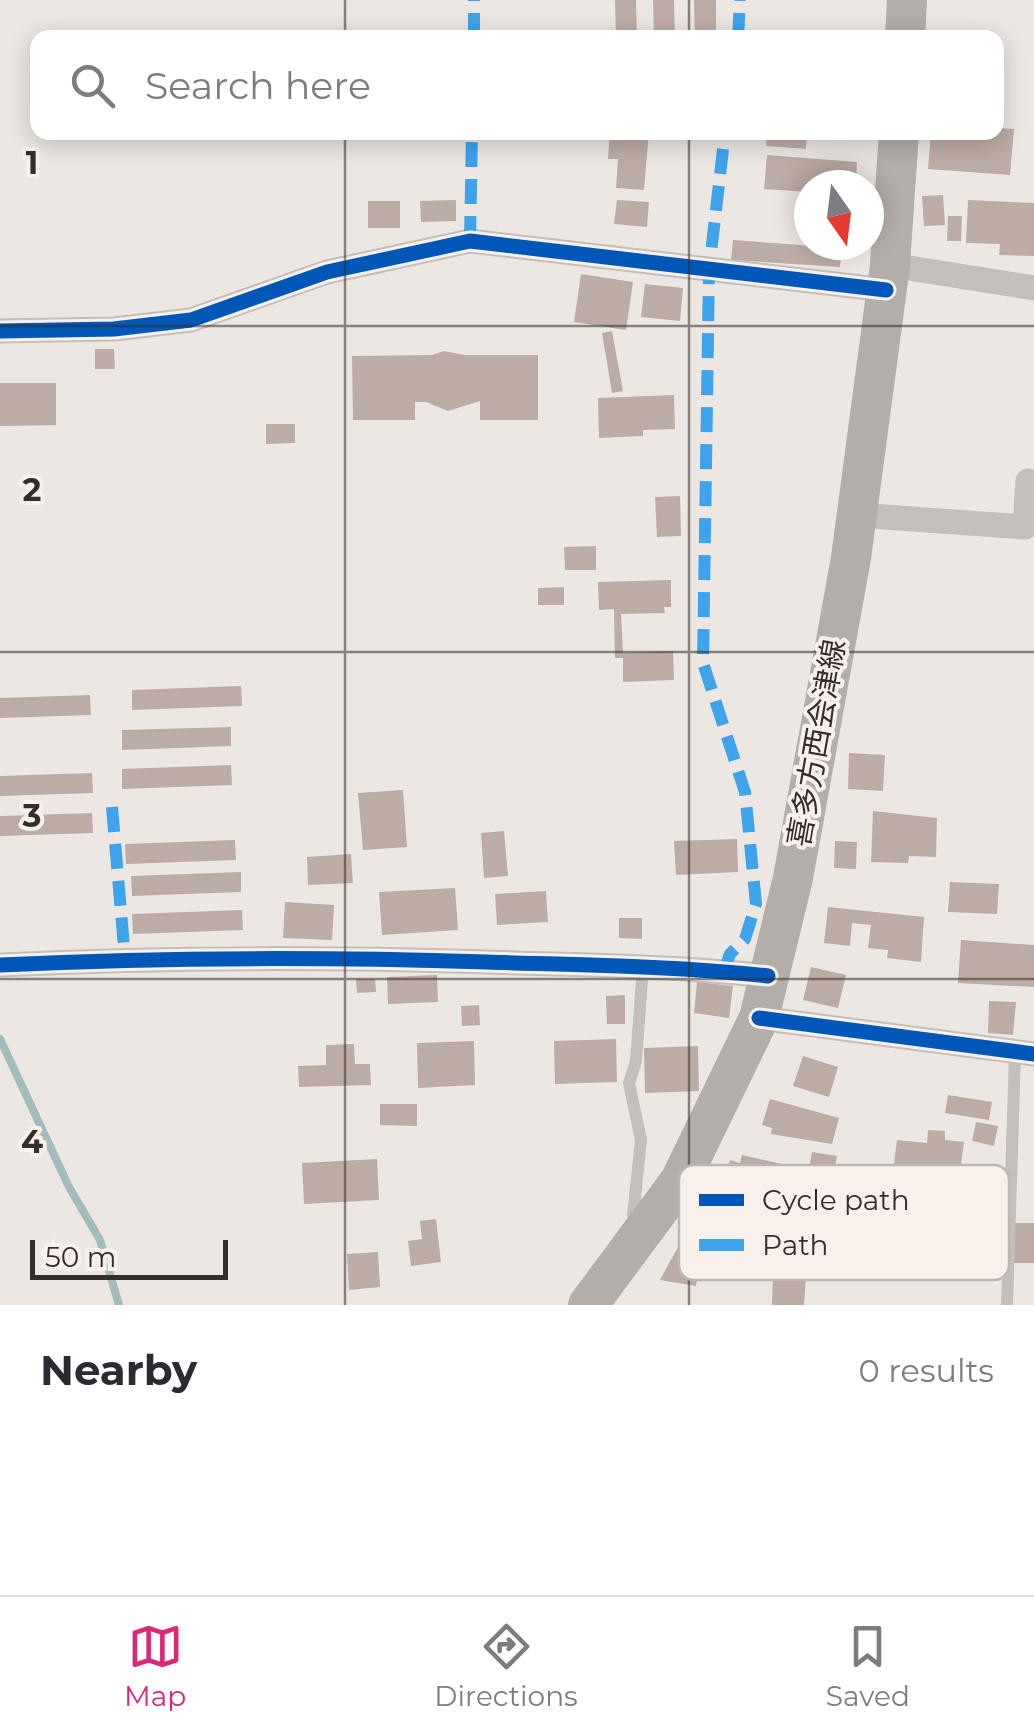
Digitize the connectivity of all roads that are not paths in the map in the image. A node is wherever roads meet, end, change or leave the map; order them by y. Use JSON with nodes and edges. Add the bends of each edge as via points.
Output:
{"nodes":[{"id":1,"x":907,"y":0,"type":"edge"},
{"id":2,"x":905,"y":30,"type":"edge"},
{"id":3,"x":898,"y":140,"type":"edge"},
{"id":4,"x":888,"y":278,"type":"junction"},
{"id":5,"x":1034,"y":288,"type":"edge"},
{"id":6,"x":0,"y":331,"type":"edge"},
{"id":7,"x":1028,"y":481,"type":"dead end"},
{"id":8,"x":856,"y":515,"type":"junction"},
{"id":9,"x":0,"y":965,"type":"edge"},
{"id":10,"x":643,"y":966,"type":"junction"},
{"id":11,"x":768,"y":976,"type":"junction"},
{"id":12,"x":758,"y":1018,"type":"junction"},
{"id":13,"x":1025,"y":1054,"type":"edge"},
{"id":14,"x":687,"y":1165,"type":"edge"},
{"id":15,"x":679,"y":1182,"type":"edge"},
{"id":16,"x":644,"y":1234,"type":"junction"},
{"id":17,"x":594,"y":1303,"type":"edge"},
{"id":18,"x":1008,"y":1305,"type":"edge"}],
"edges":[{"from":1,"to":2,"type":"main road"},
{"from":3,"to":4,"type":"main road","name":"喜多方西会津線"},
{"from":4,"to":5,"type":"street"},
{"from":4,"to":6,"type":"street","via":[[470,242],[327,272],[191,320]]},
{"from":4,"to":8,"type":"main road","name":"喜多方西会津線"},
{"from":7,"to":8,"type":"street","via":[[1025,527]]},
{"from":8,"to":11,"type":"main road","name":"喜多方西会津線","via":[[793,878]]},
{"from":9,"to":10,"type":"street","via":[[171,956]]},
{"from":10,"to":11,"type":"street"},
{"from":10,"to":16,"type":"lane","via":[[630,1083],[641,1140],[633,1216]]},
{"from":11,"to":12,"type":"main road","name":"喜多方西会津線"},
{"from":12,"to":13,"type":"street"},
{"from":12,"to":14,"type":"main road","name":"喜多方西会津線"},
{"from":13,"to":18,"type":"lane"},
{"from":15,"to":16,"type":"main road","name":"喜多方西会津線"},
{"from":16,"to":17,"type":"main road","name":"喜多方西会津線"}]}
